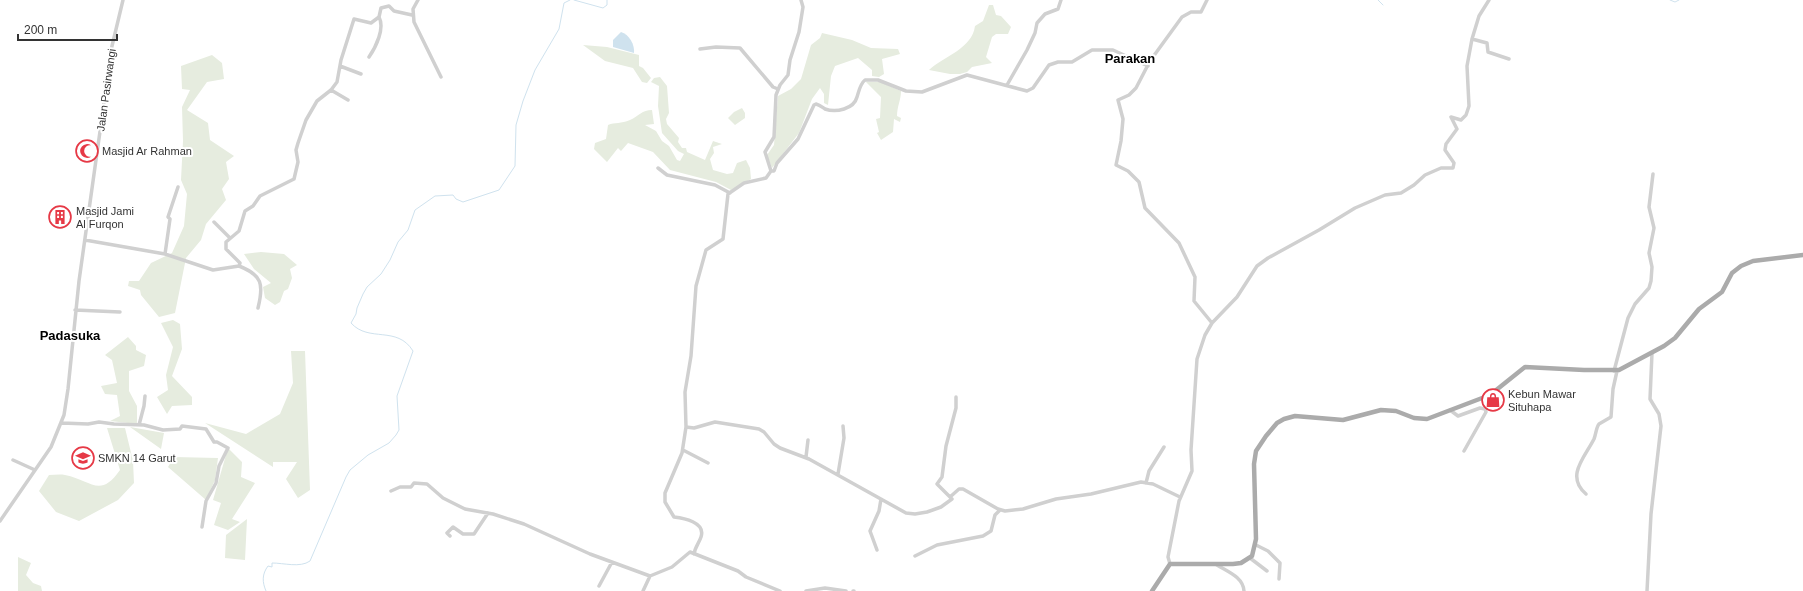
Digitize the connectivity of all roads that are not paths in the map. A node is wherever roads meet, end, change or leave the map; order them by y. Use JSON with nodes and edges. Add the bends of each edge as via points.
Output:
{"nodes":[{"id":1,"x":123,"y":0,"type":"edge"},
{"id":2,"x":418,"y":0,"type":"edge"},
{"id":3,"x":801,"y":0,"type":"edge"},
{"id":4,"x":1061,"y":0,"type":"edge"},
{"id":5,"x":1207,"y":0,"type":"edge"},
{"id":6,"x":1488,"y":0,"type":"edge"},
{"id":7,"x":412,"y":14,"type":"junction"},
{"id":8,"x":379,"y":17,"type":"junction"},
{"id":9,"x":1472,"y":39,"type":"junction"},
{"id":10,"x":700,"y":49,"type":"dead end"},
{"id":11,"x":369,"y":57,"type":"dead end"},
{"id":12,"x":1509,"y":59,"type":"dead end"},
{"id":13,"x":340,"y":66,"type":"junction"},
{"id":14,"x":1148,"y":66,"type":"junction"},
{"id":15,"x":361,"y":74,"type":"dead end"},
{"id":16,"x":440,"y":77,"type":"dead end"},
{"id":17,"x":1007,"y":85,"type":"junction"},
{"id":18,"x":778,"y":89,"type":"junction"},
{"id":19,"x":332,"y":90,"type":"junction"},
{"id":20,"x":348,"y":100,"type":"dead end"},
{"id":21,"x":658,"y":168,"type":"dead end"},
{"id":22,"x":770,"y":171,"type":"junction"},
{"id":23,"x":1653,"y":174,"type":"dead end"},
{"id":24,"x":178,"y":187,"type":"dead end"},
{"id":25,"x":730,"y":193,"type":"junction"},
{"id":26,"x":214,"y":222,"type":"dead end"},
{"id":27,"x":230,"y":238,"type":"junction"},
{"id":28,"x":84,"y":240,"type":"junction"},
{"id":29,"x":166,"y":254,"type":"junction"},
{"id":30,"x":1803,"y":254,"type":"edge"},
{"id":31,"x":239,"y":266,"type":"junction"},
{"id":32,"x":258,"y":308,"type":"dead end"},
{"id":33,"x":75,"y":310,"type":"junction"},
{"id":34,"x":120,"y":312,"type":"dead end"},
{"id":35,"x":1212,"y":323,"type":"junction"},
{"id":36,"x":1652,"y":353,"type":"junction"},
{"id":37,"x":1616,"y":370,"type":"junction"},
{"id":38,"x":145,"y":396,"type":"dead end"},
{"id":39,"x":956,"y":397,"type":"dead end"},
{"id":40,"x":1450,"y":410,"type":"junction"},
{"id":41,"x":62,"y":423,"type":"junction"},
{"id":42,"x":139,"y":425,"type":"junction"},
{"id":43,"x":843,"y":426,"type":"dead end"},
{"id":44,"x":686,"y":427,"type":"junction"},
{"id":45,"x":808,"y":440,"type":"dead end"},
{"id":46,"x":1164,"y":447,"type":"dead end"},
{"id":47,"x":683,"y":450,"type":"junction"},
{"id":48,"x":1464,"y":451,"type":"dead end"},
{"id":49,"x":806,"y":457,"type":"junction"},
{"id":50,"x":13,"y":460,"type":"dead end"},
{"id":51,"x":708,"y":463,"type":"dead end"},
{"id":52,"x":35,"y":470,"type":"junction"},
{"id":53,"x":838,"y":474,"type":"junction"},
{"id":54,"x":1146,"y":482,"type":"junction"},
{"id":55,"x":391,"y":491,"type":"dead end"},
{"id":56,"x":1586,"y":494,"type":"dead end"},
{"id":57,"x":950,"y":497,"type":"junction"},
{"id":58,"x":1180,"y":497,"type":"junction"},
{"id":59,"x":881,"y":499,"type":"junction"},
{"id":60,"x":1000,"y":510,"type":"junction"},
{"id":61,"x":488,"y":513,"type":"junction"},
{"id":62,"x":0,"y":521,"type":"edge"},
{"id":63,"x":202,"y":527,"type":"dead end"},
{"id":64,"x":450,"y":536,"type":"dead end"},
{"id":65,"x":1256,"y":545,"type":"junction"},
{"id":66,"x":877,"y":550,"type":"dead end"},
{"id":67,"x":694,"y":554,"type":"junction"},
{"id":68,"x":915,"y":556,"type":"dead end"},
{"id":69,"x":1250,"y":558,"type":"junction"},
{"id":70,"x":612,"y":562,"type":"junction"},
{"id":71,"x":1170,"y":564,"type":"junction"},
{"id":72,"x":1217,"y":565,"type":"junction"},
{"id":73,"x":1267,"y":571,"type":"dead end"},
{"id":74,"x":650,"y":576,"type":"junction"},
{"id":75,"x":1279,"y":579,"type":"dead end"},
{"id":76,"x":599,"y":586,"type":"dead end"},
{"id":77,"x":643,"y":591,"type":"edge"},
{"id":78,"x":780,"y":591,"type":"edge"},
{"id":79,"x":806,"y":591,"type":"edge"},
{"id":80,"x":846,"y":591,"type":"edge"},
{"id":81,"x":1152,"y":591,"type":"edge"},
{"id":82,"x":1244,"y":591,"type":"edge"},
{"id":83,"x":1648,"y":591,"type":"edge"}],
"edges":[{"from":1,"to":28,"type":"street","name":"Jalan Pasirwangi","via":[[112,46]]},
{"from":2,"to":7,"type":"street"},
{"from":3,"to":18,"type":"street","via":[[801,21],[789,72]]},
{"from":4,"to":17,"type":"street","via":[[1058,9],[1045,14],[1037,23],[1027,50]]},
{"from":5,"to":14,"type":"street","via":[[1201,12],[1188,12],[1182,17]]},
{"from":6,"to":9,"type":"street","via":[[1479,16]]},
{"from":7,"to":8,"type":"street","via":[[394,11],[389,6],[381,8]]},
{"from":7,"to":16,"type":"street","via":[[419,36]]},
{"from":8,"to":11,"type":"street","via":[[379,35]]},
{"from":8,"to":13,"type":"street","via":[[371,23],[354,19]]},
{"from":9,"to":12,"type":"street","via":[[1487,43],[1488,52]]},
{"from":9,"to":35,"type":"street","via":[[1467,66],[1469,106],[1462,119],[1451,117],[1457,129],[1445,148],[1454,163],[1453,168],[1439,169],[1422,177],[1400,193],[1384,195],[1355,208],[1268,258],[1258,266],[1237,297]]},
{"from":10,"to":18,"type":"street","via":[[740,48],[773,87]]},
{"from":13,"to":15,"type":"street"},
{"from":13,"to":19,"type":"street","via":[[337,82]]},
{"from":14,"to":17,"type":"street","via":[[1113,50],[1092,50],[1072,62],[1049,65],[1030,91]]},
{"from":14,"to":35,"type":"street","via":[[1133,92],[1117,101],[1123,119],[1116,164],[1140,182],[1145,208],[1178,243],[1195,277],[1194,301]]},
{"from":17,"to":22,"type":"street","via":[[967,74],[922,92],[915,92],[878,80],[865,80],[856,101],[851,106],[837,110],[814,105],[798,139],[777,163],[774,171]]},
{"from":18,"to":22,"type":"street","via":[[774,137],[765,154]]},
{"from":19,"to":20,"type":"street"},
{"from":19,"to":27,"type":"street","via":[[317,100],[306,120],[296,150],[298,162],[294,179],[260,196],[253,206],[245,211],[239,231]]},
{"from":21,"to":25,"type":"street","via":[[667,175],[715,185]]},
{"from":22,"to":25,"type":"street","via":[[766,178],[744,182]]},
{"from":23,"to":37,"type":"street","via":[[1649,207],[1654,228],[1649,253],[1651,281],[1628,318]]},
{"from":24,"to":29,"type":"street","via":[[168,217],[170,219]]},
{"from":25,"to":44,"type":"street","via":[[723,239],[706,250],[696,286],[691,356],[685,392]]},
{"from":26,"to":27,"type":"street"},
{"from":27,"to":31,"type":"street","via":[[226,242],[226,249],[240,263]]},
{"from":28,"to":29,"type":"street"},
{"from":28,"to":33,"type":"street","name":"Jalan Pasirwangi"},
{"from":29,"to":31,"type":"street","via":[[214,270]]},
{"from":30,"to":36,"type":"main road","via":[[1753,261],[1741,266],[1732,273],[1722,292],[1699,309],[1675,338]]},
{"from":31,"to":32,"type":"street","via":[[254,272],[260,279],[261,294]]},
{"from":33,"to":34,"type":"street"},
{"from":33,"to":41,"type":"street","name":"Jalan Pasirwangi","via":[[68,395]]},
{"from":35,"to":58,"type":"street","via":[[1196,363],[1191,450],[1193,464],[1191,476]]},
{"from":36,"to":37,"type":"main road"},
{"from":36,"to":83,"type":"street","via":[[1650,399],[1659,414],[1661,426],[1651,514]]},
{"from":37,"to":40,"type":"main road","via":[[1525,366],[1495,392]]},
{"from":37,"to":56,"type":"street","via":[[1611,418],[1599,424],[1594,439],[1579,462],[1576,477],[1580,488]]},
{"from":38,"to":42,"type":"street"},
{"from":39,"to":57,"type":"street","via":[[942,477],[937,484]]},
{"from":40,"to":48,"type":"street","via":[[1458,416],[1480,408],[1485,409],[1486,412]]},
{"from":40,"to":65,"type":"main road","via":[[1423,419],[1391,410],[1343,420],[1295,416],[1284,419],[1266,436],[1256,451]]},
{"from":41,"to":42,"type":"street"},
{"from":41,"to":52,"type":"street","name":"Jalan Pasirwangi","via":[[54,443]]},
{"from":42,"to":63,"type":"street","via":[[163,430],[180,429],[182,426],[200,427],[206,429],[214,442],[228,448],[219,466],[216,483],[206,501]]},
{"from":43,"to":53,"type":"street","via":[[844,438]]},
{"from":44,"to":47,"type":"street"},
{"from":44,"to":49,"type":"street","via":[[694,428],[715,422],[759,429],[780,448]]},
{"from":45,"to":49,"type":"street"},
{"from":46,"to":54,"type":"street","via":[[1149,471]]},
{"from":47,"to":51,"type":"street"},
{"from":47,"to":67,"type":"street","via":[[665,493],[665,502],[674,517],[690,519],[700,530],[702,536]]},
{"from":49,"to":53,"type":"street"},
{"from":50,"to":52,"type":"street"},
{"from":52,"to":62,"type":"street","name":"Jalan Pasirwangi"},
{"from":53,"to":59,"type":"street"},
{"from":54,"to":58,"type":"street"},
{"from":54,"to":60,"type":"street","via":[[1023,509]]},
{"from":55,"to":61,"type":"street","via":[[400,487],[411,487],[414,482],[423,482],[460,508]]},
{"from":57,"to":59,"type":"street","via":[[952,499],[941,507],[915,514],[906,513]]},
{"from":57,"to":60,"type":"street","via":[[963,489]]},
{"from":58,"to":71,"type":"street","via":[[1172,529],[1168,557]]},
{"from":59,"to":66,"type":"street","via":[[880,511],[870,531]]},
{"from":60,"to":68,"type":"street","via":[[995,515],[991,531],[983,536],[936,545]]},
{"from":61,"to":64,"type":"street","via":[[474,534],[463,534],[453,526],[447,533]]},
{"from":61,"to":70,"type":"street","via":[[524,524]]},
{"from":65,"to":69,"type":"main road"},
{"from":65,"to":75,"type":"street","via":[[1268,551],[1280,563]]},
{"from":67,"to":74,"type":"street","via":[[690,552],[672,567]]},
{"from":67,"to":78,"type":"street"},
{"from":69,"to":72,"type":"main road","via":[[1241,563]]},
{"from":69,"to":73,"type":"street"},
{"from":70,"to":74,"type":"street"},
{"from":70,"to":76,"type":"street"},
{"from":71,"to":72,"type":"main road","via":[[1179,562]]},
{"from":71,"to":81,"type":"main road"},
{"from":72,"to":82,"type":"street","via":[[1234,574]]},
{"from":74,"to":77,"type":"street"},
{"from":79,"to":80,"type":"street","via":[[825,588]]}]}
